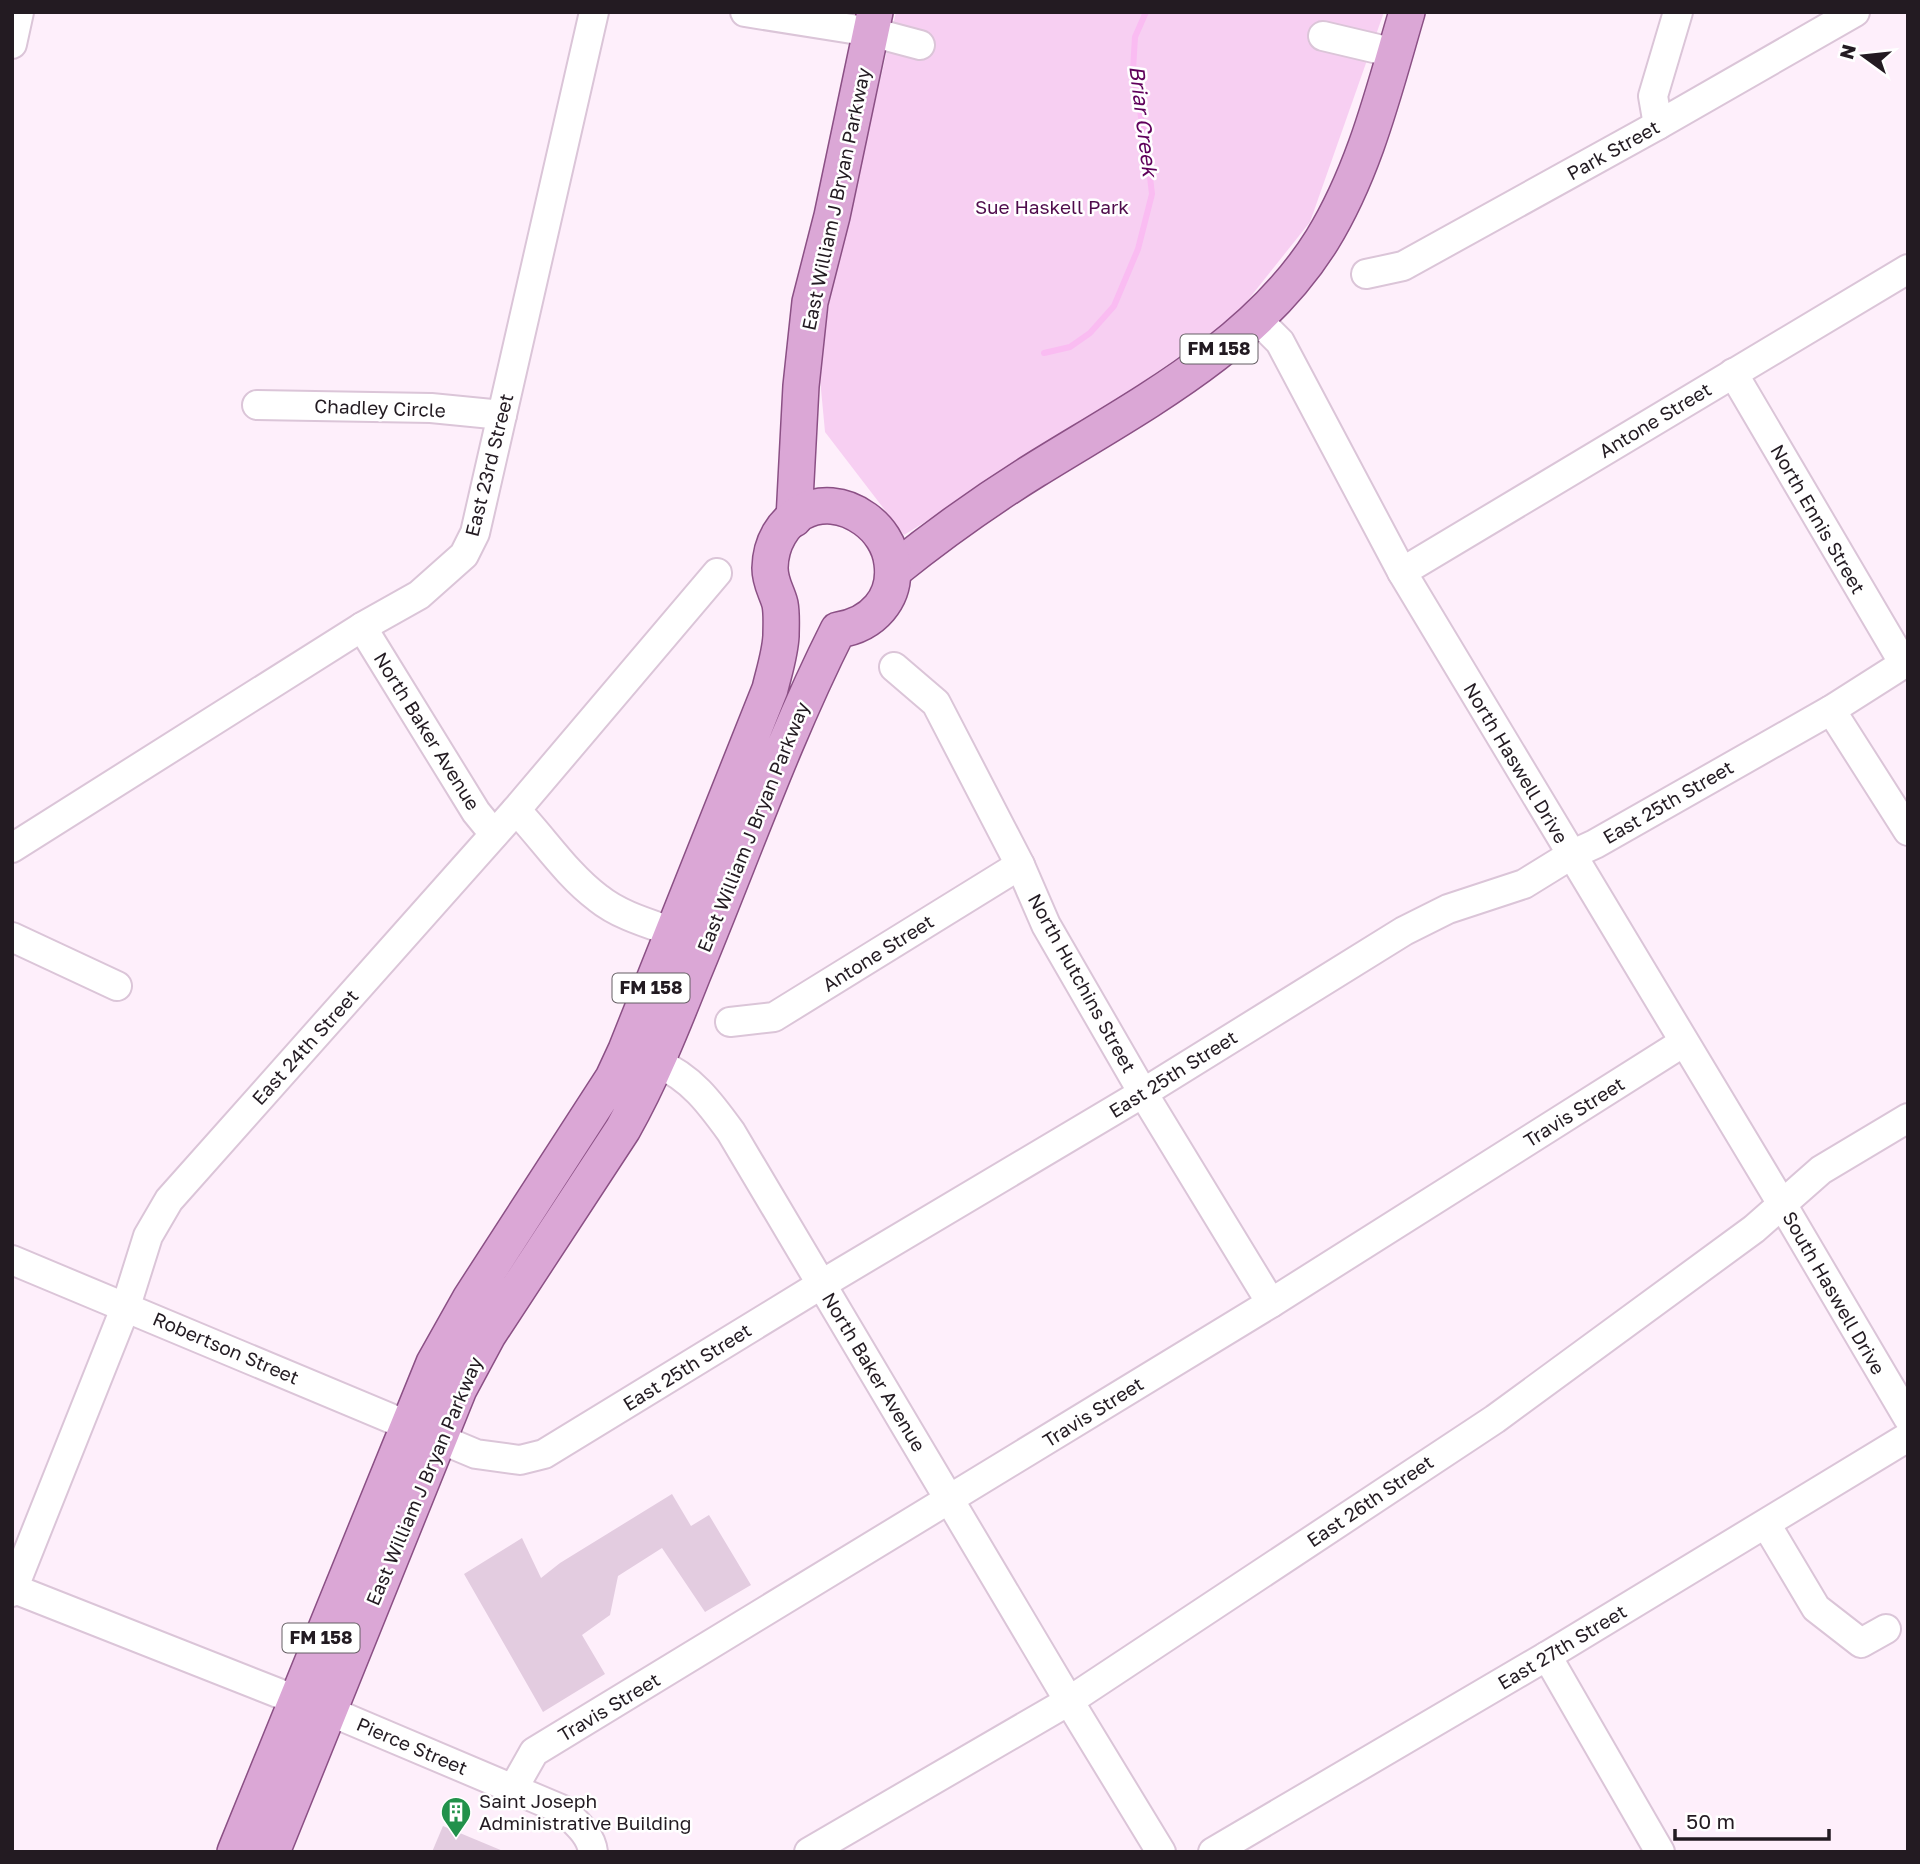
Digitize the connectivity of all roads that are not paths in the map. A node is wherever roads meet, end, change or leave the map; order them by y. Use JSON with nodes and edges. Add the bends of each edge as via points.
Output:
{"nodes":[{"id":1,"x":19,"y":12,"type":"edge"},
{"id":2,"x":594,"y":12,"type":"edge"},
{"id":3,"x":745,"y":12,"type":"edge"},
{"id":4,"x":1407,"y":12,"type":"edge"},
{"id":5,"x":1678,"y":12,"type":"edge"},
{"id":6,"x":1855,"y":12,"type":"edge"},
{"id":7,"x":873,"y":22,"type":"edge"},
{"id":8,"x":1323,"y":36,"type":"dead end"},
{"id":9,"x":12,"y":44,"type":"edge"},
{"id":10,"x":920,"y":45,"type":"dead end"},
{"id":11,"x":1395,"y":53,"type":"junction"},
{"id":12,"x":1658,"y":125,"type":"junction"},
{"id":13,"x":1908,"y":269,"type":"edge"},
{"id":14,"x":1366,"y":274,"type":"dead end"},
{"id":15,"x":1258,"y":320,"type":"junction"},
{"id":16,"x":1733,"y":373,"type":"junction"},
{"id":17,"x":257,"y":405,"type":"dead end"},
{"id":18,"x":502,"y":415,"type":"junction"},
{"id":19,"x":794,"y":519,"type":"junction"},
{"id":20,"x":893,"y":571,"type":"junction"},
{"id":21,"x":1402,"y":572,"type":"junction"},
{"id":22,"x":717,"y":573,"type":"dead end"},
{"id":23,"x":780,"y":602,"type":"junction"},
{"id":24,"x":362,"y":627,"type":"junction"},
{"id":25,"x":838,"y":630,"type":"junction"},
{"id":26,"x":1906,"y":663,"type":"edge"},
{"id":27,"x":894,"y":667,"type":"dead end"},
{"id":28,"x":1830,"y":710,"type":"junction"},
{"id":29,"x":516,"y":810,"type":"junction"},
{"id":30,"x":1908,"y":831,"type":"edge"},
{"id":31,"x":494,"y":834,"type":"junction"},
{"id":32,"x":12,"y":848,"type":"edge"},
{"id":33,"x":1571,"y":855,"type":"junction"},
{"id":34,"x":1020,"y":865,"type":"junction"},
{"id":35,"x":673,"y":932,"type":"junction"},
{"id":36,"x":12,"y":937,"type":"edge"},
{"id":37,"x":117,"y":986,"type":"dead end"},
{"id":38,"x":730,"y":1023,"type":"dead end"},
{"id":39,"x":1684,"y":1042,"type":"junction"},
{"id":40,"x":657,"y":1063,"type":"junction"},
{"id":41,"x":1143,"y":1093,"type":"junction"},
{"id":42,"x":1908,"y":1118,"type":"edge"},
{"id":43,"x":1782,"y":1203,"type":"junction"},
{"id":44,"x":12,"y":1260,"type":"edge"},
{"id":45,"x":822,"y":1284,"type":"junction"},
{"id":46,"x":1271,"y":1303,"type":"junction"},
{"id":47,"x":126,"y":1306,"type":"junction"},
{"id":48,"x":1908,"y":1418,"type":"edge"},
{"id":49,"x":423,"y":1431,"type":"junction"},
{"id":50,"x":1908,"y":1437,"type":"edge"},
{"id":51,"x":950,"y":1500,"type":"junction"},
{"id":52,"x":1766,"y":1524,"type":"junction"},
{"id":53,"x":13,"y":1589,"type":"edge"},
{"id":54,"x":1886,"y":1629,"type":"dead end"},
{"id":55,"x":1547,"y":1656,"type":"junction"},
{"id":56,"x":296,"y":1700,"type":"junction"},
{"id":57,"x":1069,"y":1700,"type":"junction"},
{"id":58,"x":329,"y":1711,"type":"junction"},
{"id":59,"x":513,"y":1789,"type":"junction"},
{"id":60,"x":235,"y":1852,"type":"edge"},
{"id":61,"x":272,"y":1852,"type":"edge"},
{"id":62,"x":593,"y":1852,"type":"edge"},
{"id":63,"x":809,"y":1852,"type":"edge"},
{"id":64,"x":1161,"y":1852,"type":"edge"},
{"id":65,"x":1213,"y":1852,"type":"edge"},
{"id":66,"x":1660,"y":1852,"type":"edge"}],
"edges":[{"from":1,"to":9,"type":"street"},
{"from":2,"to":18,"type":"street","name":"East 23rd Street"},
{"from":3,"to":7,"type":"street"},
{"from":4,"to":11,"type":"main road","number":"FM 158"},
{"from":5,"to":12,"type":"street","via":[[1653,96]]},
{"from":6,"to":12,"type":"street","name":"Park Street"},
{"from":7,"to":10,"type":"street"},
{"from":7,"to":19,"type":"main road","name":"East William J Bryan Parkway","via":[[810,302]]},
{"from":8,"to":11,"type":"street"},
{"from":11,"to":15,"type":"main road","number":"FM 158","via":[[1362,160],[1343,199],[1316,249]]},
{"from":12,"to":14,"type":"street","name":"Park Street","via":[[1403,266]]},
{"from":13,"to":16,"type":"street","name":"Antone Street"},
{"from":15,"to":20,"type":"main road","number":"FM 158","via":[[1167,389],[982,504]]},
{"from":15,"to":21,"type":"street","name":"North Haswell Drive","via":[[1280,342]]},
{"from":16,"to":21,"type":"street","name":"Antone Street"},
{"from":16,"to":26,"type":"street","name":"North Ennis Street"},
{"from":17,"to":18,"type":"street","name":"Chadley Circle","via":[[431,408]]},
{"from":18,"to":24,"type":"street","name":"East 23rd Street","via":[[475,533],[464,555],[419,595]]},
{"from":19,"to":20,"type":"main road","via":[[828,504],[850,509],[879,532]]},
{"from":19,"to":23,"type":"main road","name":"East William J Bryan Parkway","number":"FM 158","via":[[779,536],[771,559],[771,584]]},
{"from":20,"to":25,"type":"main road","via":[[879,611],[860,625]]},
{"from":21,"to":33,"type":"street","name":"North Haswell Drive"},
{"from":22,"to":29,"type":"street","name":"East 24th Street"},
{"from":23,"to":25,"type":"main road","via":[[800,620]]},
{"from":23,"to":35,"type":"main road","name":"East William J Bryan Parkway","number":"FM 158","via":[[781,638],[770,689]]},
{"from":24,"to":31,"type":"street","name":"North Baker Avenue"},
{"from":24,"to":32,"type":"street","name":"East 23rd Street"},
{"from":25,"to":40,"type":"main road","name":"East William J Bryan Parkway","number":"FM 158","via":[[800,709]]},
{"from":26,"to":28,"type":"street","name":"East 25th Street"},
{"from":27,"to":34,"type":"street","name":"North Hutchins Street","via":[[936,703]]},
{"from":28,"to":30,"type":"street"},
{"from":28,"to":33,"type":"street","name":"East 25th Street"},
{"from":29,"to":31,"type":"street","name":"East 24th Street"},
{"from":29,"to":35,"type":"street","via":[[598,899],[632,918]]},
{"from":31,"to":47,"type":"street","name":"East 24th Street","via":[[169,1200],[148,1236]]},
{"from":33,"to":39,"type":"street","name":"North Haswell Drive"},
{"from":33,"to":41,"type":"street","name":"East 25th Street","via":[[1524,884],[1448,909],[1404,931]]},
{"from":34,"to":38,"type":"street","name":"Antone Street","via":[[774,1017]]},
{"from":34,"to":41,"type":"street","name":"North Hutchins Street","via":[[1046,926]]},
{"from":35,"to":49,"type":"main road","name":"East William J Bryan Parkway","number":"FM 158","via":[[613,1078],[450,1331]]},
{"from":36,"to":37,"type":"street"},
{"from":39,"to":43,"type":"street","name":"North Haswell Drive"},
{"from":39,"to":46,"type":"street","name":"Travis Street"},
{"from":40,"to":45,"type":"street","name":"North Baker Avenue","via":[[703,1093]]},
{"from":40,"to":49,"type":"main road","name":"East William J Bryan Parkway","number":"FM 158","via":[[623,1129]]},
{"from":41,"to":45,"type":"street","name":"East 25th Street"},
{"from":41,"to":46,"type":"street","name":"North Hutchins Street"},
{"from":42,"to":43,"type":"street","name":"East 26th Street","via":[[1821,1170]]},
{"from":43,"to":48,"type":"street","name":"South Haswell Drive"},
{"from":43,"to":57,"type":"street","name":"East 26th Street","via":[[1754,1229],[1494,1419]]},
{"from":44,"to":47,"type":"street","name":"Robertson Street"},
{"from":45,"to":49,"type":"street","name":"East 25th Street","via":[[544,1454],[520,1460],[476,1454]]},
{"from":45,"to":51,"type":"street","name":"North Baker Avenue"},
{"from":46,"to":51,"type":"street","name":"Travis Street"},
{"from":47,"to":49,"type":"street","name":"Robertson Street"},
{"from":47,"to":53,"type":"street","name":"East 24th Street"},
{"from":49,"to":56,"type":"main road","name":"East William J Bryan Parkway","number":"FM 158"},
{"from":49,"to":58,"type":"main road","name":"East William J Bryan Parkway","number":"FM 158"},
{"from":50,"to":52,"type":"street","name":"East 27th Street"},
{"from":51,"to":57,"type":"street","name":"North Baker Avenue"},
{"from":51,"to":59,"type":"street","name":"Travis Street","via":[[534,1752]]},
{"from":52,"to":54,"type":"street","via":[[1816,1608],[1861,1643]]},
{"from":52,"to":55,"type":"street","name":"East 27th Street"},
{"from":53,"to":56,"type":"street"},
{"from":55,"to":65,"type":"street","name":"East 27th Street"},
{"from":55,"to":66,"type":"street"},
{"from":56,"to":60,"type":"main road","name":"East William J Bryan Parkway","number":"FM 158"},
{"from":57,"to":63,"type":"street","name":"East 26th Street"},
{"from":57,"to":64,"type":"street","name":"North Baker Avenue"},
{"from":58,"to":59,"type":"street","name":"Pierce Street"},
{"from":58,"to":61,"type":"main road","name":"East William J Bryan Parkway","number":"FM 158"},
{"from":59,"to":62,"type":"street","name":"Pierce Street","via":[[563,1810],[582,1829]]}]}
